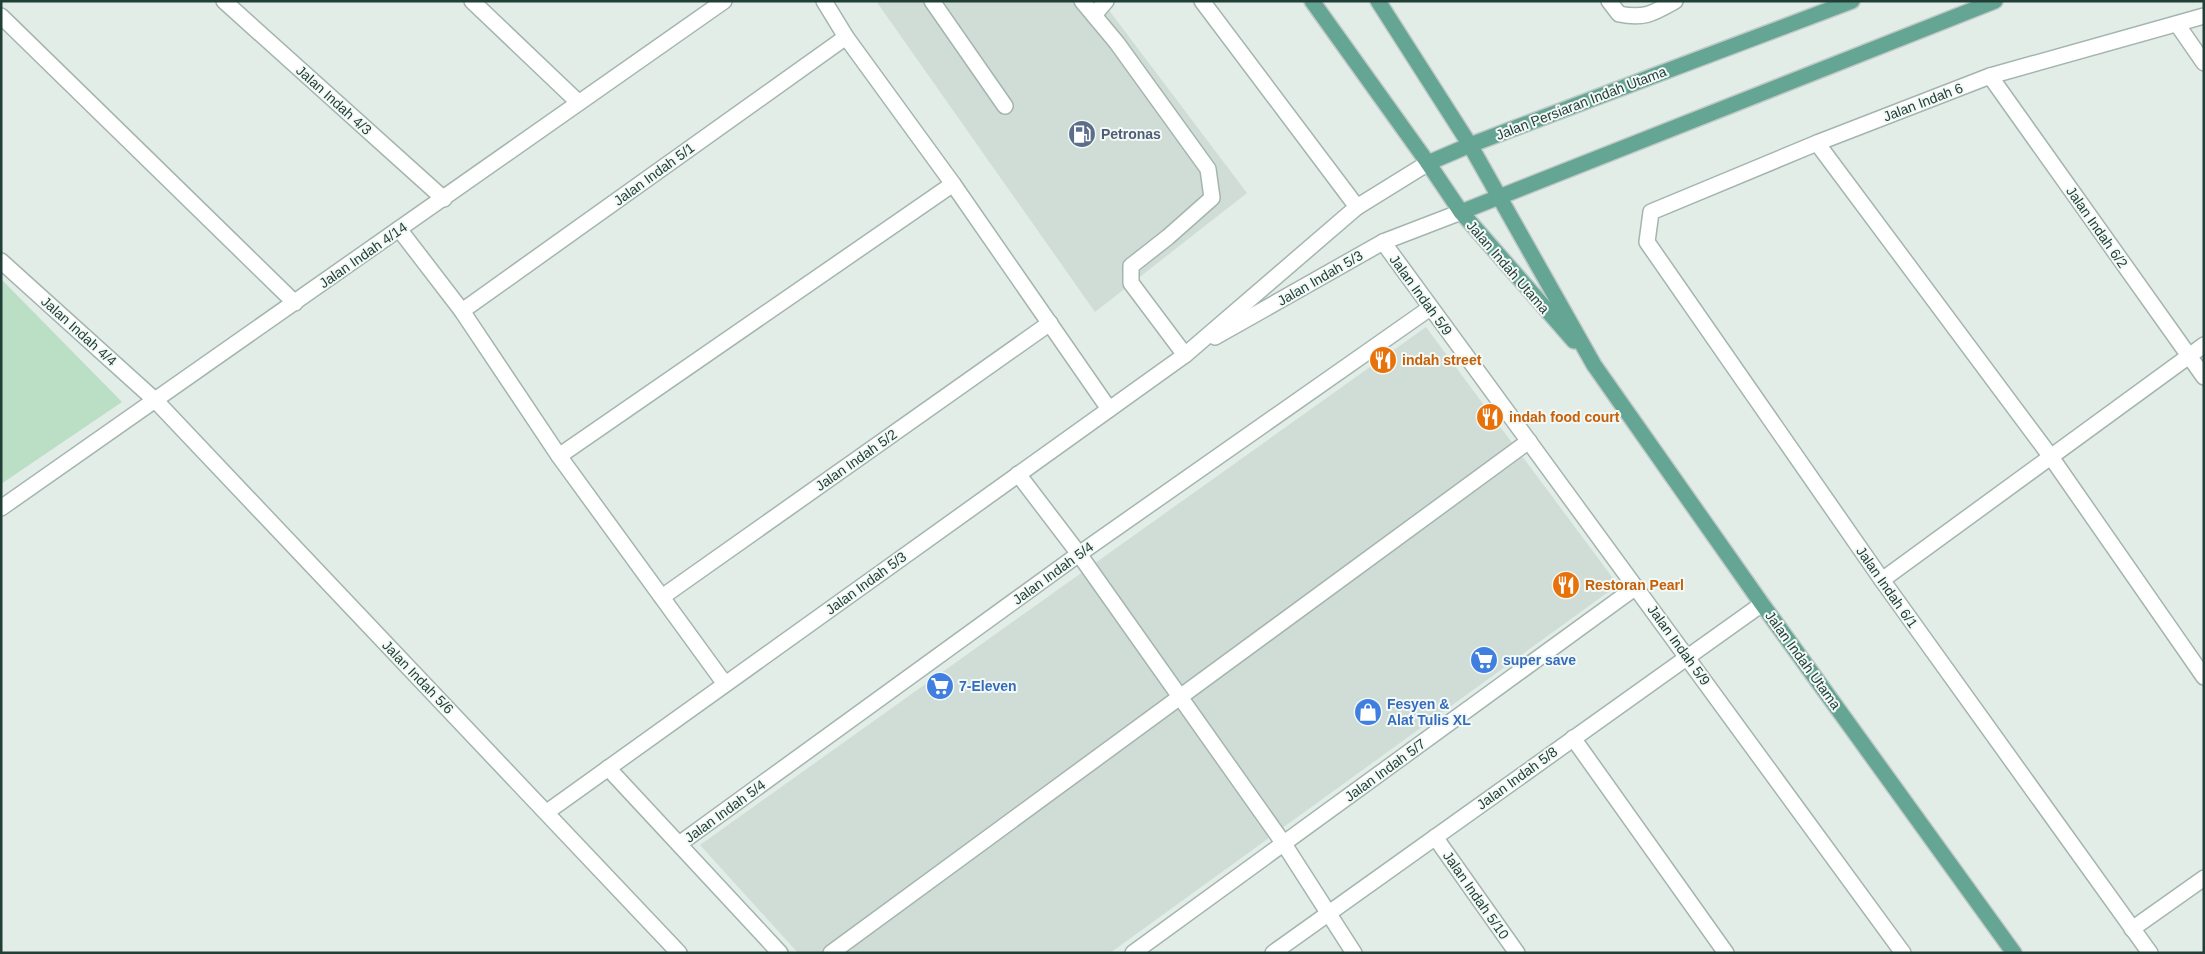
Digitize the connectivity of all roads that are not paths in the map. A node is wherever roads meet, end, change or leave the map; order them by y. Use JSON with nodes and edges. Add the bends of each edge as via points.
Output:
{"nodes":[{"id":1,"x":224,"y":1,"type":"edge"},
{"id":2,"x":472,"y":1,"type":"edge"},
{"id":3,"x":824,"y":1,"type":"edge"},
{"id":4,"x":932,"y":1,"type":"edge"},
{"id":5,"x":1082,"y":1,"type":"edge"},
{"id":6,"x":1106,"y":1,"type":"edge"},
{"id":7,"x":1202,"y":1,"type":"edge"},
{"id":8,"x":1312,"y":1,"type":"edge"},
{"id":9,"x":1378,"y":1,"type":"edge"},
{"id":10,"x":1609,"y":1,"type":"edge"},
{"id":11,"x":1675,"y":1,"type":"edge"},
{"id":12,"x":1852,"y":1,"type":"edge"},
{"id":13,"x":1995,"y":1,"type":"edge"},
{"id":14,"x":714,"y":4,"type":"edge"},
{"id":15,"x":1094,"y":15,"type":"junction"},
{"id":16,"x":1,"y":16,"type":"edge"},
{"id":17,"x":2204,"y":16,"type":"edge"},
{"id":18,"x":2177,"y":24,"type":"junction"},
{"id":19,"x":846,"y":37,"type":"junction"},
{"id":20,"x":2204,"y":63,"type":"edge"},
{"id":21,"x":1990,"y":76,"type":"junction"},
{"id":22,"x":578,"y":102,"type":"junction"},
{"id":23,"x":1005,"y":106,"type":"dead end"},
{"id":24,"x":1817,"y":143,"type":"junction"},
{"id":25,"x":1470,"y":144,"type":"junction"},
{"id":26,"x":1428,"y":164,"type":"junction"},
{"id":27,"x":954,"y":184,"type":"junction"},
{"id":28,"x":1500,"y":198,"type":"junction"},
{"id":29,"x":444,"y":199,"type":"junction"},
{"id":30,"x":1357,"y":207,"type":"junction"},
{"id":31,"x":1461,"y":212,"type":"junction"},
{"id":32,"x":1651,"y":212,"type":"joint"},
{"id":33,"x":399,"y":229,"type":"junction"},
{"id":34,"x":1383,"y":242,"type":"junction"},
{"id":35,"x":1,"y":261,"type":"edge"},
{"id":36,"x":295,"y":302,"type":"junction"},
{"id":37,"x":1430,"y":308,"type":"junction"},
{"id":38,"x":462,"y":311,"type":"junction"},
{"id":39,"x":1050,"y":323,"type":"junction"},
{"id":40,"x":2204,"y":345,"type":"edge"},
{"id":41,"x":1185,"y":354,"type":"junction"},
{"id":42,"x":2189,"y":356,"type":"junction"},
{"id":43,"x":1594,"y":365,"type":"junction"},
{"id":44,"x":2204,"y":377,"type":"edge"},
{"id":45,"x":156,"y":401,"type":"junction"},
{"id":46,"x":1109,"y":409,"type":"junction"},
{"id":47,"x":1529,"y":441,"type":"junction"},
{"id":48,"x":559,"y":456,"type":"junction"},
{"id":49,"x":2051,"y":457,"type":"junction"},
{"id":50,"x":1018,"y":474,"type":"junction"},
{"id":51,"x":1,"y":508,"type":"edge"},
{"id":52,"x":1079,"y":554,"type":"junction"},
{"id":53,"x":1882,"y":580,"type":"junction"},
{"id":54,"x":1636,"y":587,"type":"junction"},
{"id":55,"x":662,"y":597,"type":"junction"},
{"id":56,"x":1762,"y":604,"type":"junction"},
{"id":57,"x":1688,"y":657,"type":"junction"},
{"id":58,"x":2204,"y":677,"type":"edge"},
{"id":59,"x":725,"y":684,"type":"junction"},
{"id":60,"x":1180,"y":697,"type":"junction"},
{"id":61,"x":1573,"y":738,"type":"junction"},
{"id":62,"x":608,"y":768,"type":"junction"},
{"id":63,"x":547,"y":812,"type":"junction"},
{"id":64,"x":1435,"y":837,"type":"junction"},
{"id":65,"x":679,"y":844,"type":"junction"},
{"id":66,"x":1284,"y":844,"type":"junction"},
{"id":67,"x":2204,"y":878,"type":"edge"},
{"id":68,"x":1329,"y":912,"type":"junction"},
{"id":69,"x":2132,"y":929,"type":"junction"},
{"id":70,"x":679,"y":953,"type":"edge"},
{"id":71,"x":780,"y":953,"type":"edge"},
{"id":72,"x":831,"y":953,"type":"edge"},
{"id":73,"x":1133,"y":953,"type":"edge"},
{"id":74,"x":1273,"y":953,"type":"edge"},
{"id":75,"x":1354,"y":953,"type":"edge"},
{"id":76,"x":1517,"y":953,"type":"edge"},
{"id":77,"x":1726,"y":953,"type":"edge"},
{"id":78,"x":1903,"y":953,"type":"edge"},
{"id":79,"x":2014,"y":953,"type":"edge"},
{"id":80,"x":2150,"y":953,"type":"edge"}],
"edges":[{"from":1,"to":29,"type":"street","name":"Jalan Indah 4/3"},
{"from":2,"to":22,"type":"street"},
{"from":3,"to":19,"type":"street"},
{"from":4,"to":23,"type":"street"},
{"from":5,"to":15,"type":"street"},
{"from":6,"to":15,"type":"street"},
{"from":7,"to":30,"type":"street"},
{"from":8,"to":26,"type":"main road"},
{"from":9,"to":25,"type":"main road"},
{"from":10,"to":11,"type":"street","via":[[1618,14],[1637,18],[1657,12]]},
{"from":12,"to":25,"type":"main road","name":"Jalan Persiaran Indah Utama"},
{"from":13,"to":28,"type":"main road"},
{"from":14,"to":22,"type":"street","name":"Jalan Indah 4/14"},
{"from":15,"to":41,"type":"street","via":[[1208,169],[1212,198],[1131,266],[1130,283]]},
{"from":16,"to":36,"type":"street"},
{"from":17,"to":18,"type":"street","name":"Jalan Indah 6"},
{"from":18,"to":20,"type":"street"},
{"from":18,"to":21,"type":"street","name":"Jalan Indah 6"},
{"from":19,"to":27,"type":"street"},
{"from":19,"to":38,"type":"street","name":"Jalan Indah 5/1"},
{"from":21,"to":24,"type":"street","name":"Jalan Indah 6"},
{"from":21,"to":42,"type":"street","name":"Jalan Indah 6/2"},
{"from":22,"to":29,"type":"street","name":"Jalan Indah 4/14"},
{"from":24,"to":32,"type":"street","name":"Jalan Indah 6"},
{"from":24,"to":49,"type":"street"},
{"from":25,"to":26,"type":"main road","name":"Jalan Persiaran Indah Utama"},
{"from":25,"to":28,"type":"main road","name":"Jalan Indah Utama"},
{"from":26,"to":30,"type":"street","name":"Jalan Indah 5/3"},
{"from":26,"to":31,"type":"main road","name":"Jalan Indah Utama"},
{"from":27,"to":39,"type":"street"},
{"from":27,"to":48,"type":"street"},
{"from":28,"to":31,"type":"main road"},
{"from":28,"to":43,"type":"main road","name":"Jalan Indah Utama"},
{"from":29,"to":33,"type":"street","name":"Jalan Indah 4/14"},
{"from":30,"to":41,"type":"street","name":"Jalan Indah 5/3"},
{"from":31,"to":34,"type":"street","name":"Jalan Indah 5/3"},
{"from":31,"to":43,"type":"main road","name":"Jalan Indah Utama"},
{"from":32,"to":53,"type":"street","name":"Jalan Indah 6/1","via":[[1647,242]]},
{"from":33,"to":36,"type":"street","name":"Jalan Indah 4/14"},
{"from":33,"to":38,"type":"street"},
{"from":34,"to":37,"type":"street","name":"Jalan Indah 5/9"},
{"from":34,"to":41,"type":"street","name":"Jalan Indah 5/3"},
{"from":35,"to":45,"type":"street","name":"Jalan Indah 4/4"},
{"from":36,"to":45,"type":"street","name":"Jalan Indah 4/14"},
{"from":37,"to":47,"type":"street","name":"Jalan Indah 5/9"},
{"from":37,"to":52,"type":"street","name":"Jalan Indah 5/4"},
{"from":38,"to":48,"type":"street"},
{"from":39,"to":46,"type":"street"},
{"from":39,"to":55,"type":"street","name":"Jalan Indah 5/2"},
{"from":40,"to":42,"type":"street"},
{"from":41,"to":46,"type":"street","name":"Jalan Indah 5/3"},
{"from":42,"to":44,"type":"street","name":"Jalan Indah 6/2"},
{"from":42,"to":49,"type":"street"},
{"from":43,"to":56,"type":"main road","name":"Jalan Indah Utama"},
{"from":45,"to":51,"type":"street","name":"Jalan Indah 4/14"},
{"from":45,"to":63,"type":"street","name":"Jalan Indah 5/6"},
{"from":46,"to":50,"type":"street","name":"Jalan Indah 5/3"},
{"from":47,"to":54,"type":"street","name":"Jalan Indah 5/9"},
{"from":47,"to":60,"type":"street"},
{"from":48,"to":55,"type":"street"},
{"from":49,"to":53,"type":"street"},
{"from":49,"to":58,"type":"street"},
{"from":50,"to":52,"type":"street"},
{"from":50,"to":59,"type":"street","name":"Jalan Indah 5/3"},
{"from":52,"to":60,"type":"street"},
{"from":52,"to":65,"type":"street","name":"Jalan Indah 5/4"},
{"from":53,"to":69,"type":"street","name":"Jalan Indah 6/1"},
{"from":54,"to":57,"type":"street","name":"Jalan Indah 5/9"},
{"from":54,"to":66,"type":"street","name":"Jalan Indah 5/7"},
{"from":55,"to":59,"type":"street"},
{"from":56,"to":57,"type":"street","name":"Jalan Indah 5/8"},
{"from":56,"to":79,"type":"main road","name":"Jalan Indah Utama"},
{"from":57,"to":61,"type":"street","name":"Jalan Indah 5/8"},
{"from":57,"to":78,"type":"street","name":"Jalan Indah 5/9"},
{"from":59,"to":62,"type":"street","name":"Jalan Indah 5/3"},
{"from":60,"to":66,"type":"street"},
{"from":60,"to":72,"type":"street"},
{"from":61,"to":64,"type":"street","name":"Jalan Indah 5/8"},
{"from":61,"to":77,"type":"street"},
{"from":62,"to":63,"type":"street","name":"Jalan Indah 5/3"},
{"from":62,"to":65,"type":"street"},
{"from":63,"to":70,"type":"street","name":"Jalan Indah 5/6"},
{"from":64,"to":68,"type":"street","name":"Jalan Indah 5/8"},
{"from":64,"to":76,"type":"street","name":"Jalan Indah 5/10"},
{"from":65,"to":71,"type":"street"},
{"from":66,"to":68,"type":"street"},
{"from":66,"to":73,"type":"street","name":"Jalan Indah 5/7"},
{"from":67,"to":69,"type":"street"},
{"from":68,"to":74,"type":"street","name":"Jalan Indah 5/8"},
{"from":68,"to":75,"type":"street"},
{"from":69,"to":80,"type":"street","name":"Jalan Indah 6/1"}]}
